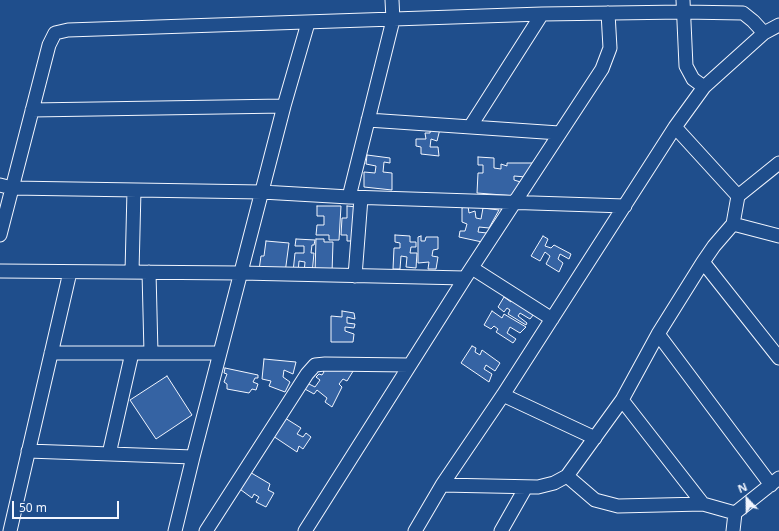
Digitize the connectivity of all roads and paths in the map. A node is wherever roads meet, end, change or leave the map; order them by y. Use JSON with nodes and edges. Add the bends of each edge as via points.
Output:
{"nodes":[{"id":1,"x":392,"y":0,"type":"edge"},
{"id":2,"x":683,"y":6,"type":"edge"},
{"id":3,"x":608,"y":13,"type":"junction"},
{"id":4,"x":542,"y":14,"type":"junction"},
{"id":5,"x":393,"y":20,"type":"junction"},
{"id":6,"x":308,"y":23,"type":"junction"},
{"id":7,"x":779,"y":25,"type":"edge"},
{"id":8,"x":764,"y":33,"type":"junction"},
{"id":9,"x":704,"y":87,"type":"junction"},
{"id":10,"x":284,"y":106,"type":"junction"},
{"id":11,"x":32,"y":110,"type":"junction"},
{"id":12,"x":368,"y":120,"type":"junction"},
{"id":13,"x":470,"y":127,"type":"junction"},
{"id":14,"x":675,"y":127,"type":"junction"},
{"id":15,"x":559,"y":133,"type":"junction"},
{"id":16,"x":779,"y":163,"type":"edge"},
{"id":17,"x":6,"y":186,"type":"edge"},
{"id":18,"x":134,"y":190,"type":"junction"},
{"id":19,"x":262,"y":192,"type":"junction"},
{"id":20,"x":738,"y":196,"type":"junction"},
{"id":21,"x":355,"y":197,"type":"junction"},
{"id":22,"x":516,"y":202,"type":"junction"},
{"id":23,"x":625,"y":206,"type":"junction"},
{"id":24,"x":733,"y":224,"type":"junction"},
{"id":25,"x":0,"y":235,"type":"edge"},
{"id":26,"x":779,"y":236,"type":"edge"},
{"id":27,"x":703,"y":262,"type":"junction"},
{"id":28,"x":0,"y":271,"type":"edge"},
{"id":29,"x":70,"y":272,"type":"junction"},
{"id":30,"x":132,"y":272,"type":"junction"},
{"id":31,"x":149,"y":272,"type":"junction"},
{"id":32,"x":241,"y":273,"type":"junction"},
{"id":33,"x":469,"y":273,"type":"junction"},
{"id":34,"x":355,"y":276,"type":"junction"},
{"id":35,"x":552,"y":319,"type":"junction"},
{"id":36,"x":658,"y":334,"type":"junction"},
{"id":37,"x":132,"y":353,"type":"junction"},
{"id":38,"x":151,"y":353,"type":"junction"},
{"id":39,"x":220,"y":353,"type":"junction"},
{"id":40,"x":51,"y":354,"type":"junction"},
{"id":41,"x":779,"y":358,"type":"edge"},
{"id":42,"x":409,"y":366,"type":"junction"},
{"id":43,"x":503,"y":395,"type":"junction"},
{"id":44,"x":622,"y":400,"type":"junction"},
{"id":45,"x":595,"y":438,"type":"junction"},
{"id":46,"x":28,"y":451,"type":"junction"},
{"id":47,"x":110,"y":454,"type":"junction"},
{"id":48,"x":193,"y":457,"type":"junction"},
{"id":49,"x":567,"y":476,"type":"junction"},
{"id":50,"x":775,"y":481,"type":"edge"},
{"id":51,"x":442,"y":485,"type":"junction"},
{"id":52,"x":526,"y":487,"type":"junction"},
{"id":53,"x":703,"y":504,"type":"junction"},
{"id":54,"x":735,"y":513,"type":"junction"},
{"id":55,"x":10,"y":531,"type":"edge"},
{"id":56,"x":175,"y":531,"type":"edge"},
{"id":57,"x":206,"y":531,"type":"edge"},
{"id":58,"x":305,"y":531,"type":"edge"},
{"id":59,"x":415,"y":531,"type":"edge"},
{"id":60,"x":501,"y":531,"type":"edge"},
{"id":61,"x":733,"y":531,"type":"edge"}],
"edges":[{"from":1,"to":5,"type":"street"},
{"from":2,"to":3,"type":"street"},
{"from":2,"to":8,"type":"street","via":[[743,13]]},
{"from":2,"to":9,"type":"street","via":[[686,66],[693,79]]},
{"from":3,"to":4,"type":"street"},
{"from":3,"to":15,"type":"street","via":[[610,48],[602,69]]},
{"from":4,"to":5,"type":"street"},
{"from":4,"to":13,"type":"street"},
{"from":5,"to":6,"type":"street"},
{"from":5,"to":12,"type":"street"},
{"from":6,"to":10,"type":"street"},
{"from":6,"to":11,"type":"street","via":[[68,30],[55,33],[48,45]]},
{"from":7,"to":8,"type":"street"},
{"from":8,"to":9,"type":"street"},
{"from":9,"to":14,"type":"street"},
{"from":10,"to":11,"type":"street"},
{"from":10,"to":19,"type":"street"},
{"from":11,"to":17,"type":"street"},
{"from":12,"to":13,"type":"street"},
{"from":12,"to":21,"type":"street"},
{"from":13,"to":15,"type":"street"},
{"from":14,"to":20,"type":"street"},
{"from":14,"to":23,"type":"street"},
{"from":15,"to":22,"type":"street"},
{"from":16,"to":20,"type":"street"},
{"from":17,"to":18,"type":"street"},
{"from":17,"to":25,"type":"street"},
{"from":18,"to":19,"type":"street"},
{"from":18,"to":30,"type":"street"},
{"from":19,"to":21,"type":"street"},
{"from":19,"to":32,"type":"street"},
{"from":20,"to":24,"type":"street"},
{"from":21,"to":22,"type":"street"},
{"from":21,"to":34,"type":"street"},
{"from":22,"to":23,"type":"street"},
{"from":22,"to":33,"type":"street"},
{"from":23,"to":35,"type":"street"},
{"from":24,"to":26,"type":"street"},
{"from":24,"to":27,"type":"street"},
{"from":27,"to":36,"type":"street"},
{"from":27,"to":41,"type":"street"},
{"from":28,"to":29,"type":"street"},
{"from":29,"to":30,"type":"street"},
{"from":29,"to":40,"type":"street"},
{"from":30,"to":31,"type":"street"},
{"from":31,"to":32,"type":"street"},
{"from":31,"to":38,"type":"street"},
{"from":32,"to":34,"type":"street"},
{"from":32,"to":39,"type":"street"},
{"from":33,"to":34,"type":"street"},
{"from":33,"to":35,"type":"street"},
{"from":33,"to":42,"type":"street"},
{"from":35,"to":43,"type":"street"},
{"from":36,"to":44,"type":"street"},
{"from":36,"to":50,"type":"street"},
{"from":37,"to":38,"type":"street"},
{"from":37,"to":40,"type":"street"},
{"from":37,"to":47,"type":"street"},
{"from":38,"to":39,"type":"street"},
{"from":39,"to":48,"type":"street"},
{"from":40,"to":46,"type":"street"},
{"from":42,"to":57,"type":"street","via":[[315,365]]},
{"from":42,"to":58,"type":"street"},
{"from":43,"to":45,"type":"street"},
{"from":43,"to":51,"type":"street"},
{"from":44,"to":45,"type":"street"},
{"from":44,"to":53,"type":"street"},
{"from":45,"to":49,"type":"street"},
{"from":46,"to":47,"type":"street"},
{"from":46,"to":55,"type":"street"},
{"from":47,"to":48,"type":"street"},
{"from":48,"to":56,"type":"street"},
{"from":49,"to":52,"type":"street","via":[[554,483]]},
{"from":49,"to":53,"type":"street","via":[[595,500],[618,506]]},
{"from":50,"to":54,"type":"street"},
{"from":51,"to":52,"type":"street"},
{"from":51,"to":59,"type":"street"},
{"from":52,"to":60,"type":"street"},
{"from":53,"to":54,"type":"street"},
{"from":54,"to":61,"type":"street"}]}
